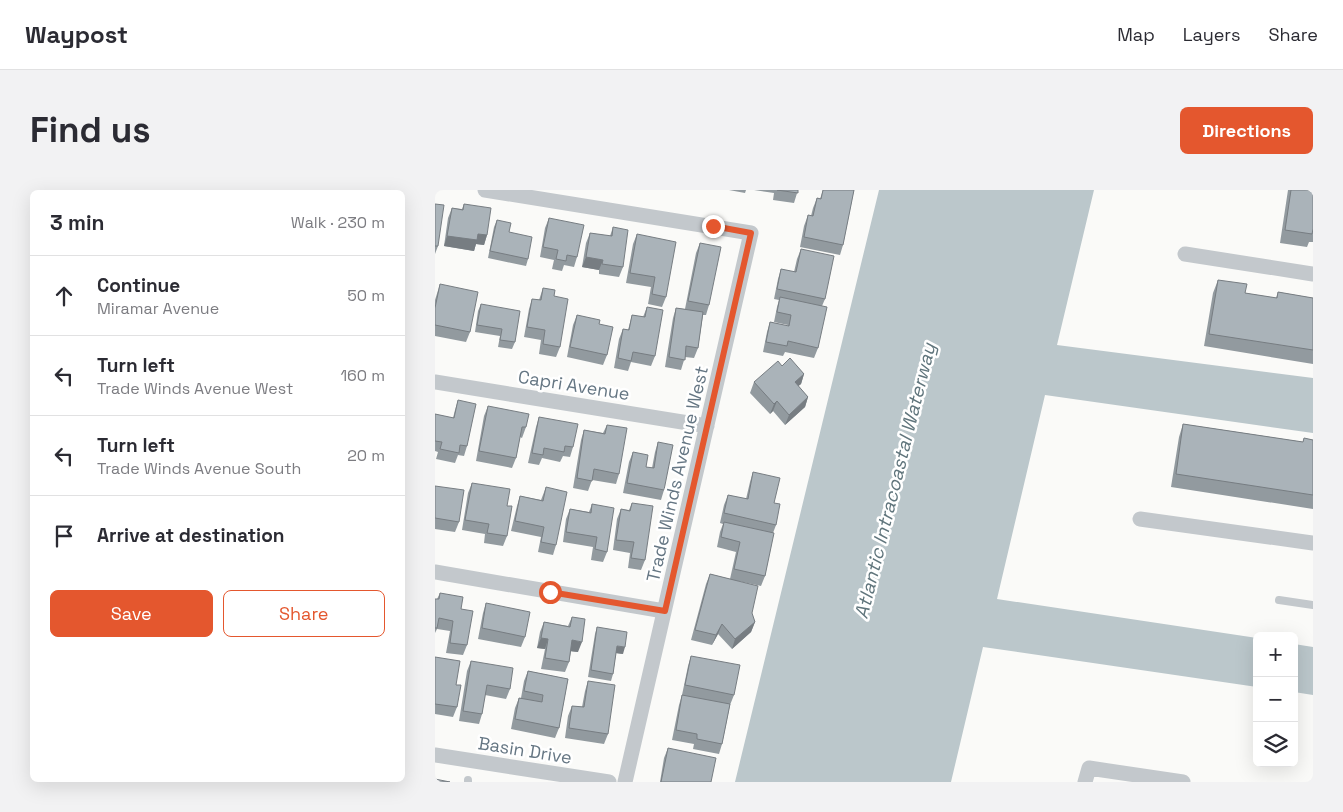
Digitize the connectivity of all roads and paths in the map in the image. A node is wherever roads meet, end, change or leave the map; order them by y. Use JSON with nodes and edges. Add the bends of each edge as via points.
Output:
{"nodes":[{"id":1,"x":485,"y":190,"type":"edge"},
{"id":2,"x":1185,"y":254,"type":"dead end"},
{"id":3,"x":1313,"y":274,"type":"edge"},
{"id":4,"x":435,"y":382,"type":"edge"},
{"id":5,"x":707,"y":426,"type":"junction"},
{"id":6,"x":1140,"y":519,"type":"dead end"},
{"id":7,"x":1313,"y":542,"type":"edge"},
{"id":8,"x":435,"y":572,"type":"edge"},
{"id":9,"x":1279,"y":600,"type":"dead end"},
{"id":10,"x":1313,"y":605,"type":"edge"},
{"id":11,"x":665,"y":611,"type":"junction"},
{"id":12,"x":435,"y":755,"type":"edge"},
{"id":13,"x":1087,"y":775,"type":"edge"},
{"id":14,"x":1120,"y":777,"type":"edge"},
{"id":15,"x":1153,"y":780,"type":"edge"},
{"id":16,"x":609,"y":782,"type":"edge"},
{"id":17,"x":625,"y":782,"type":"edge"},
{"id":18,"x":1183,"y":782,"type":"edge"}],
"edges":[{"from":1,"to":5,"type":"street","name":"Trade Winds Avenue West","via":[[751,233]]},
{"from":2,"to":3,"type":"street"},
{"from":4,"to":5,"type":"street","name":"Capri Avenue"},
{"from":5,"to":11,"type":"street","name":"Trade Winds Avenue West"},
{"from":6,"to":7,"type":"street"},
{"from":8,"to":11,"type":"street"},
{"from":9,"to":10,"type":"lane"},
{"from":11,"to":17,"type":"street","name":"Trade Winds Avenue West"},
{"from":12,"to":16,"type":"street","name":"Basin Drive"},
{"from":13,"to":14,"type":"street"},
{"from":14,"to":15,"type":"street"},
{"from":15,"to":18,"type":"street"}]}
